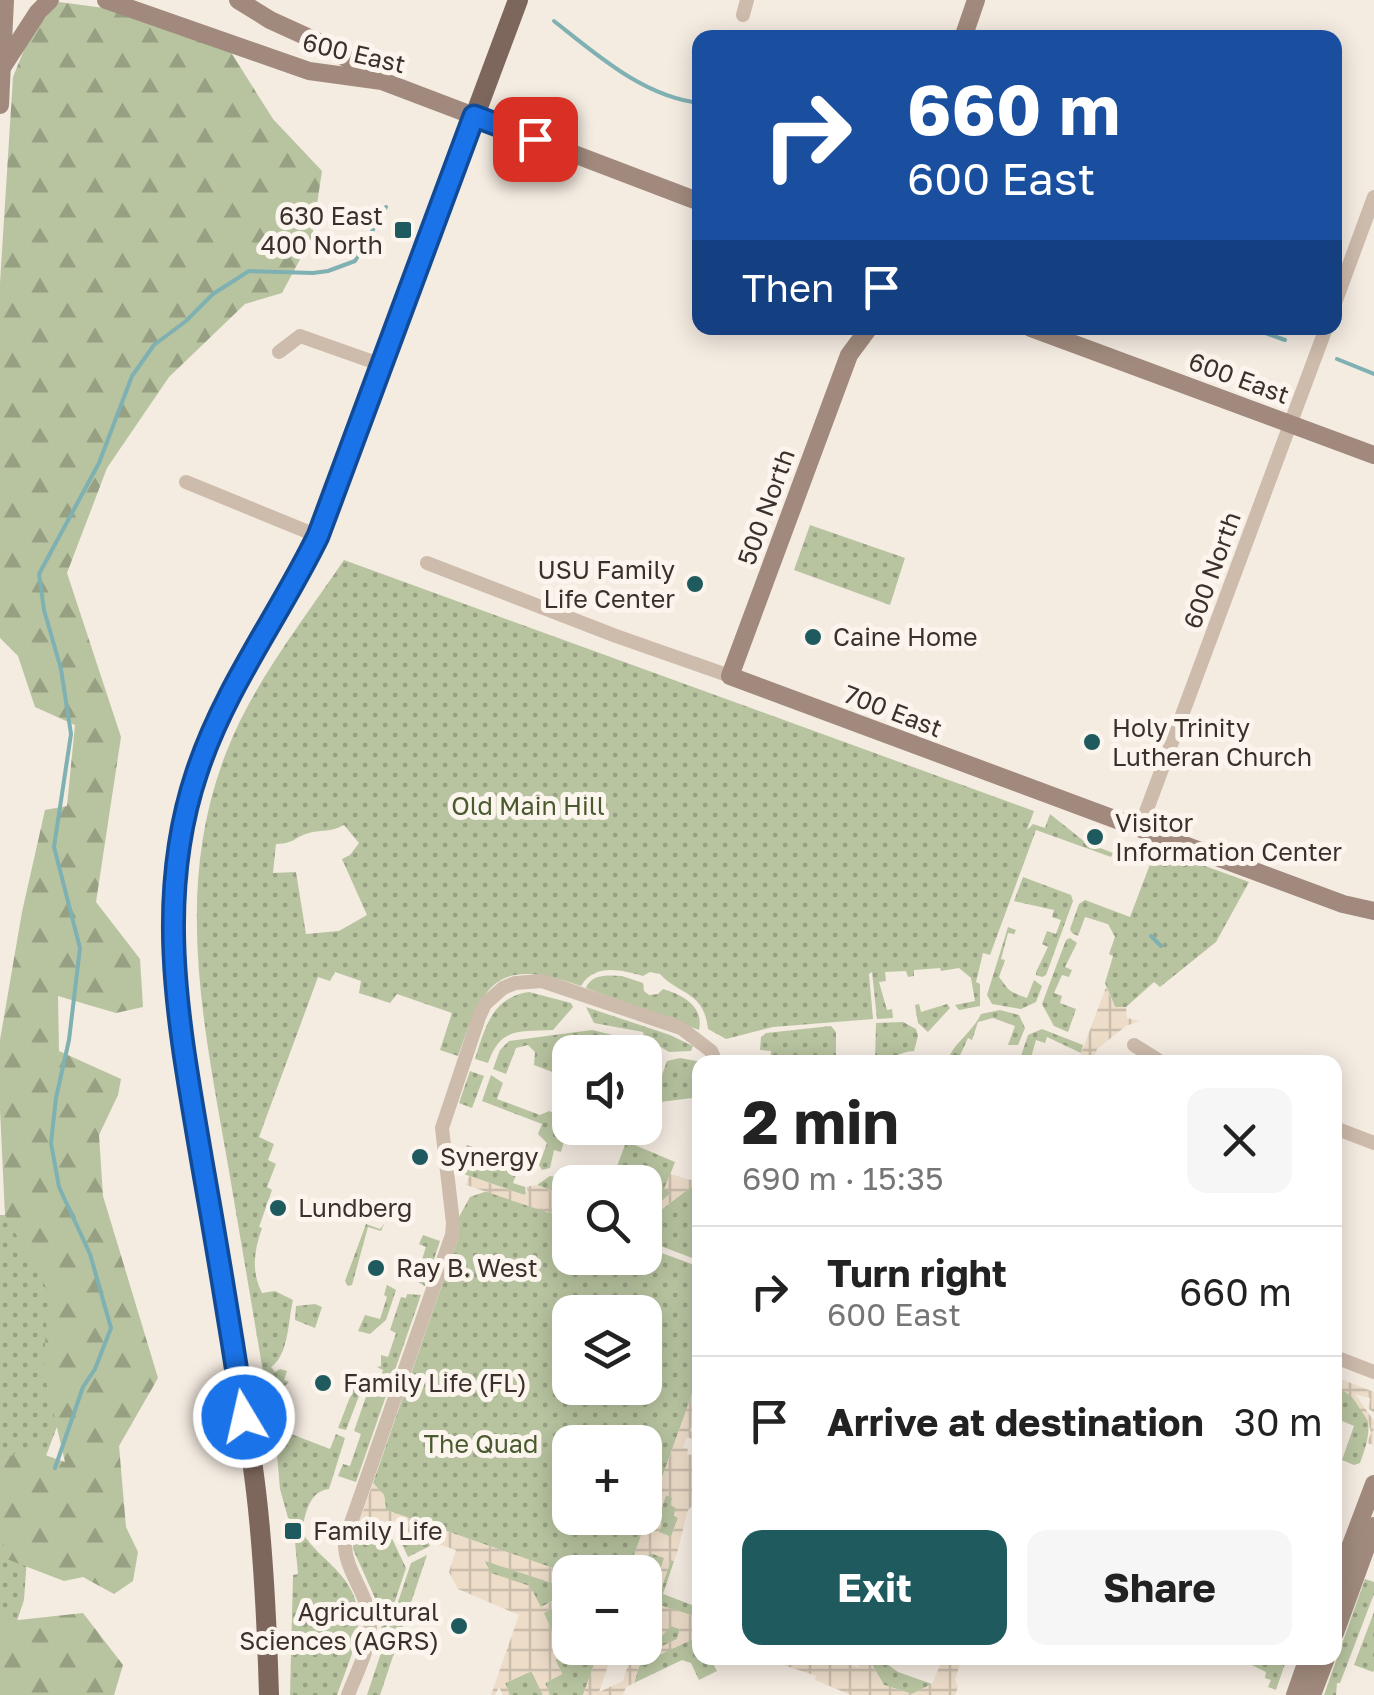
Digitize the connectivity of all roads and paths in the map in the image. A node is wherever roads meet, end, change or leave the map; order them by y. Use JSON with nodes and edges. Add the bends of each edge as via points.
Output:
{"nodes":[{"id":1,"x":5,"y":0,"type":"edge"},
{"id":2,"x":50,"y":0,"type":"edge"},
{"id":3,"x":106,"y":0,"type":"edge"},
{"id":4,"x":238,"y":0,"type":"edge"},
{"id":5,"x":518,"y":0,"type":"edge"},
{"id":6,"x":973,"y":1,"type":"edge"},
{"id":7,"x":965,"y":30,"type":"edge"},
{"id":8,"x":3,"y":66,"type":"junction"},
{"id":9,"x":382,"y":80,"type":"junction"},
{"id":10,"x":0,"y":105,"type":"edge"},
{"id":11,"x":474,"y":116,"type":"junction"},
{"id":12,"x":1374,"y":198,"type":"edge"},
{"id":13,"x":692,"y":199,"type":"edge"},
{"id":14,"x":1342,"y":284,"type":"edge"},
{"id":15,"x":850,"y":335,"type":"edge"},
{"id":16,"x":864,"y":335,"type":"edge"},
{"id":17,"x":1050,"y":335,"type":"edge"},
{"id":18,"x":1323,"y":335,"type":"edge"},
{"id":19,"x":279,"y":352,"type":"dead end"},
{"id":20,"x":849,"y":355,"type":"junction"},
{"id":21,"x":382,"y":365,"type":"junction"},
{"id":22,"x":1290,"y":424,"type":"junction"},
{"id":23,"x":1374,"y":455,"type":"edge"},
{"id":24,"x":186,"y":482,"type":"dead end"},
{"id":25,"x":318,"y":536,"type":"junction"},
{"id":26,"x":427,"y":563,"type":"dead end"},
{"id":27,"x":730,"y":676,"type":"junction"},
{"id":28,"x":1140,"y":828,"type":"junction"},
{"id":29,"x":1343,"y":904,"type":"junction"},
{"id":30,"x":1374,"y":912,"type":"edge"},
{"id":31,"x":1374,"y":923,"type":"edge"},
{"id":32,"x":1134,"y":1045,"type":"dead end"},
{"id":33,"x":713,"y":1055,"type":"edge"},
{"id":34,"x":1150,"y":1055,"type":"edge"},
{"id":35,"x":1342,"y":1131,"type":"edge"},
{"id":36,"x":1374,"y":1143,"type":"edge"},
{"id":37,"x":1342,"y":1361,"type":"edge"},
{"id":38,"x":1374,"y":1372,"type":"edge"},
{"id":39,"x":1374,"y":1484,"type":"edge"},
{"id":40,"x":1374,"y":1526,"type":"edge"},
{"id":41,"x":1342,"y":1568,"type":"edge"},
{"id":42,"x":1342,"y":1614,"type":"edge"},
{"id":43,"x":1306,"y":1665,"type":"edge"},
{"id":44,"x":1323,"y":1665,"type":"edge"},
{"id":45,"x":268,"y":1695,"type":"edge"},
{"id":46,"x":348,"y":1695,"type":"edge"},
{"id":47,"x":1295,"y":1695,"type":"edge"},
{"id":48,"x":1312,"y":1695,"type":"edge"}],
"edges":[{"from":1,"to":8,"type":"main road"},
{"from":2,"to":8,"type":"main road"},
{"from":3,"to":9,"type":"main road","name":"600 East","via":[[309,71]]},
{"from":4,"to":9,"type":"main road"},
{"from":5,"to":11,"type":"main road"},
{"from":6,"to":7,"type":"main road"},
{"from":8,"to":10,"type":"main road"},
{"from":9,"to":11,"type":"main road","name":"600 East"},
{"from":11,"to":13,"type":"main road","name":"600 East"},
{"from":11,"to":21,"type":"main road"},
{"from":12,"to":14,"type":"street"},
{"from":15,"to":20,"type":"main road","name":"500 North"},
{"from":16,"to":20,"type":"main road","name":"500 North"},
{"from":17,"to":22,"type":"main road","name":"600 East"},
{"from":18,"to":22,"type":"street","name":"600 North"},
{"from":19,"to":21,"type":"street","via":[[300,336]]},
{"from":20,"to":27,"type":"main road","name":"500 North"},
{"from":21,"to":25,"type":"main road"},
{"from":22,"to":23,"type":"main road","name":"600 East"},
{"from":22,"to":28,"type":"street","name":"600 North"},
{"from":24,"to":25,"type":"street"},
{"from":25,"to":45,"type":"main road","via":[[208,740],[182,823],[171,931],[180,1027],[256,1492]]},
{"from":26,"to":27,"type":"street","name":"700 East"},
{"from":27,"to":28,"type":"main road","name":"700 East"},
{"from":28,"to":29,"type":"main road","name":"700 East"},
{"from":29,"to":30,"type":"main road","name":"700 East"},
{"from":29,"to":31,"type":"main road","name":"700 East"},
{"from":32,"to":34,"type":"street"},
{"from":33,"to":46,"type":"street","via":[[681,1028],[542,981],[515,982],[484,1004],[442,1128],[452,1235],[346,1540],[346,1560],[370,1622]]},
{"from":35,"to":36,"type":"street"},
{"from":37,"to":38,"type":"street"},
{"from":39,"to":41,"type":"main road"},
{"from":40,"to":42,"type":"main road"},
{"from":43,"to":47,"type":"main road"},
{"from":44,"to":48,"type":"main road"}]}
